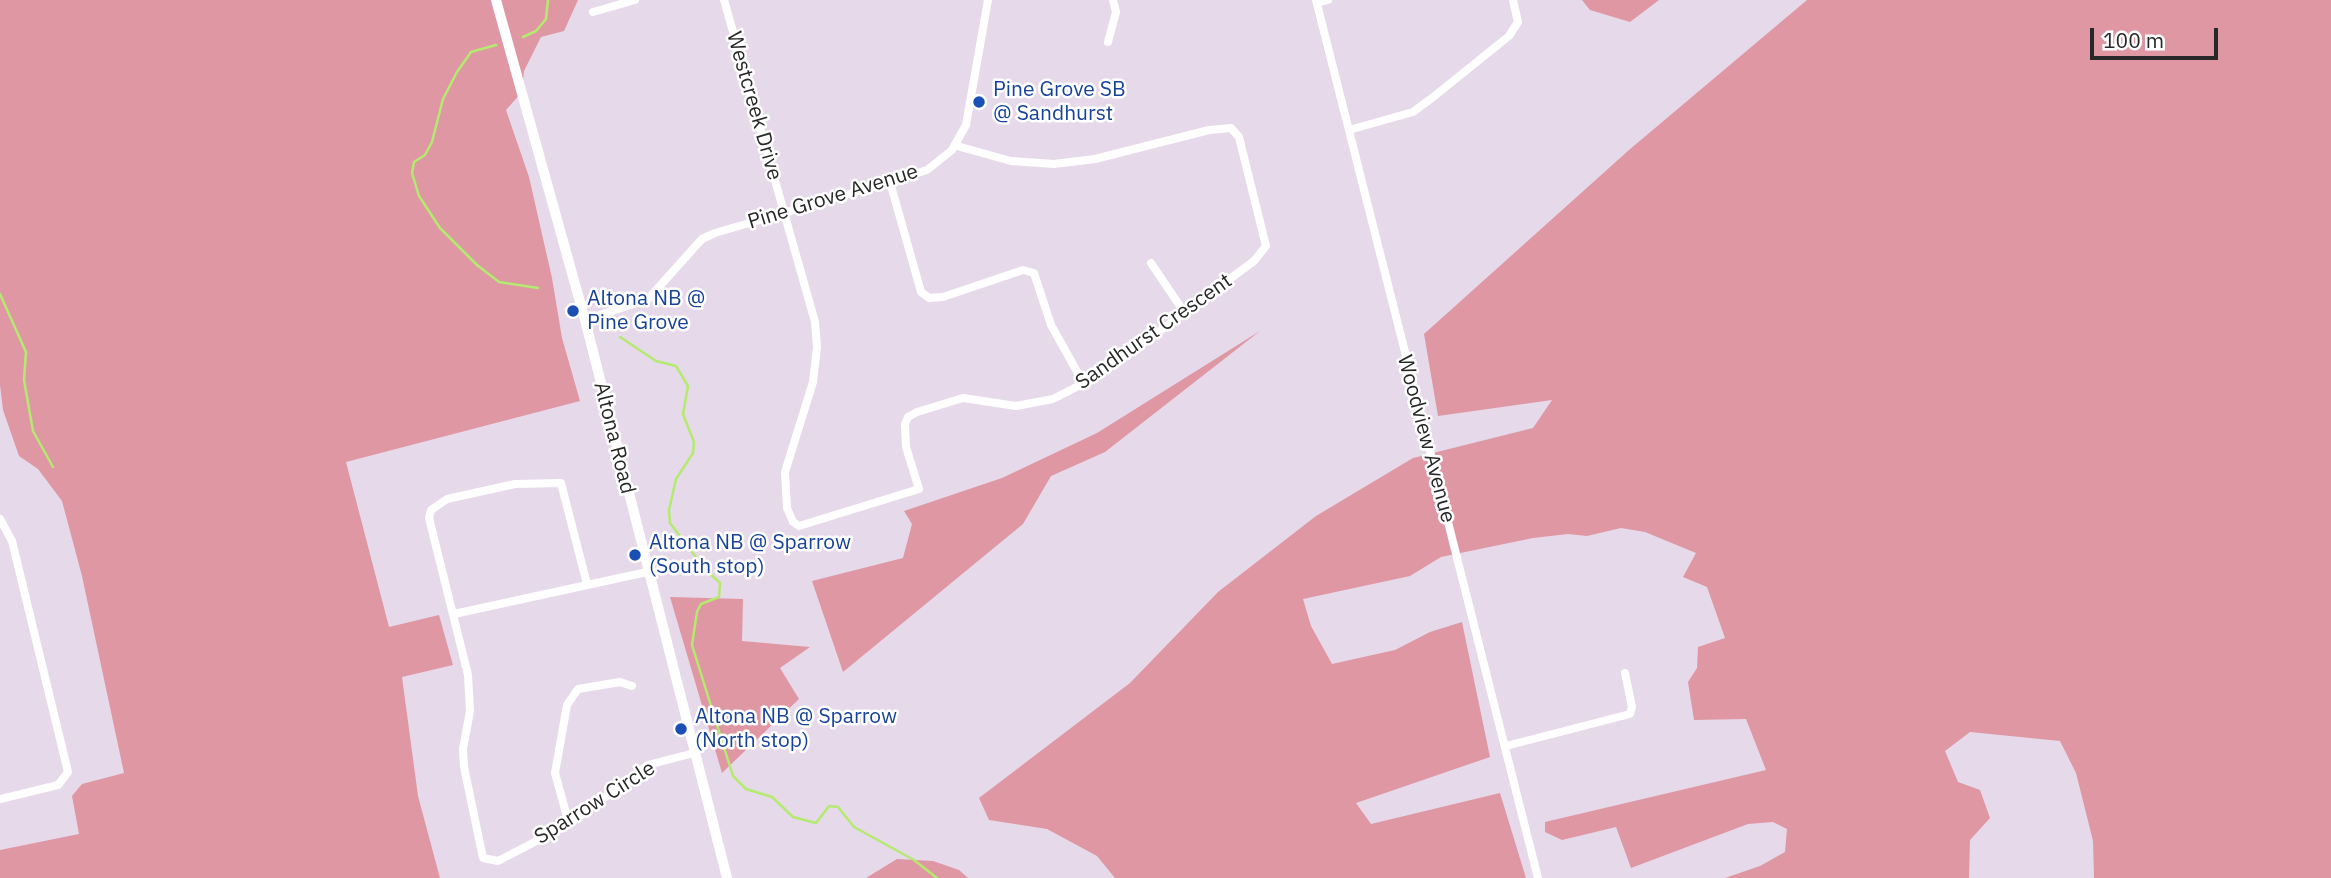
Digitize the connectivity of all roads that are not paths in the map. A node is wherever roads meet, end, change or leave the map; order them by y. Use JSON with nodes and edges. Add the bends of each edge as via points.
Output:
{"nodes":[{"id":1,"x":496,"y":0,"type":"edge"},
{"id":2,"x":635,"y":0,"type":"edge"},
{"id":3,"x":724,"y":0,"type":"edge"},
{"id":4,"x":988,"y":0,"type":"edge"},
{"id":5,"x":1113,"y":0,"type":"edge"},
{"id":6,"x":1328,"y":0,"type":"edge"},
{"id":7,"x":1513,"y":0,"type":"edge"},
{"id":8,"x":1317,"y":2,"type":"edge"},
{"id":9,"x":593,"y":12,"type":"dead end"},
{"id":10,"x":1108,"y":43,"type":"dead end"},
{"id":11,"x":1349,"y":130,"type":"junction"},
{"id":12,"x":957,"y":146,"type":"junction"},
{"id":13,"x":890,"y":183,"type":"junction"},
{"id":14,"x":784,"y":212,"type":"junction"},
{"id":15,"x":1151,"y":263,"type":"dead end"},
{"id":16,"x":1184,"y":312,"type":"junction"},
{"id":17,"x":585,"y":320,"type":"junction"},
{"id":18,"x":1084,"y":384,"type":"junction"},
{"id":19,"x":0,"y":519,"type":"edge"},
{"id":20,"x":647,"y":572,"type":"junction"},
{"id":21,"x":587,"y":584,"type":"junction"},
{"id":22,"x":454,"y":614,"type":"junction"},
{"id":23,"x":1625,"y":673,"type":"dead end"},
{"id":24,"x":632,"y":686,"type":"dead end"},
{"id":25,"x":1506,"y":746,"type":"junction"},
{"id":26,"x":694,"y":753,"type":"junction"},
{"id":27,"x":0,"y":799,"type":"edge"},
{"id":28,"x":569,"y":824,"type":"junction"},
{"id":29,"x":727,"y":878,"type":"edge"},
{"id":30,"x":1538,"y":878,"type":"edge"}],
"edges":[{"from":1,"to":17,"type":"main road","name":"Altona Road"},
{"from":2,"to":9,"type":"street"},
{"from":3,"to":14,"type":"street","name":"Westcreek Drive"},
{"from":4,"to":12,"type":"street","via":[[966,125]]},
{"from":5,"to":10,"type":"street","via":[[1116,12]]},
{"from":6,"to":8,"type":"street"},
{"from":7,"to":11,"type":"street","via":[[1518,22],[1509,36],[1432,98],[1412,112]]},
{"from":8,"to":11,"type":"street","name":"Woodview Avenue"},
{"from":11,"to":25,"type":"street","name":"Woodview Avenue"},
{"from":12,"to":13,"type":"street","name":"Pine Grove Avenue","via":[[927,170]]},
{"from":12,"to":16,"type":"street","name":"Sandhurst Crescent","via":[[1011,161],[1054,164],[1231,128],[1239,137],[1266,246],[1254,261]]},
{"from":13,"to":14,"type":"street","name":"Pine Grove Avenue"},
{"from":13,"to":18,"type":"street","via":[[921,292],[929,298],[943,297],[1023,270],[1034,273],[1051,325]]},
{"from":14,"to":17,"type":"street","name":"Pine Grove Avenue","via":[[702,239],[648,299]]},
{"from":14,"to":18,"type":"street","name":"Sandhurst Crescent","via":[[815,322],[817,347],[809,399],[785,472],[787,508],[799,526],[919,489],[906,447],[905,424],[917,412],[963,398],[1034,405]]},
{"from":15,"to":16,"type":"street"},
{"from":16,"to":18,"type":"street","name":"Sandhurst Crescent"},
{"from":17,"to":20,"type":"main road","name":"Altona Road"},
{"from":19,"to":27,"type":"street","via":[[12,541],[68,772],[58,785]]},
{"from":20,"to":21,"type":"street"},
{"from":20,"to":26,"type":"main road","name":"Altona Road"},
{"from":21,"to":22,"type":"street"},
{"from":21,"to":22,"type":"street","via":[[561,483],[515,484],[447,499],[431,510],[429,518]]},
{"from":22,"to":28,"type":"street","name":"Sparrow Circle","via":[[470,692],[464,767],[484,858],[498,861]]},
{"from":23,"to":25,"type":"street","via":[[1630,714]]},
{"from":24,"to":28,"type":"street","via":[[620,682],[578,689],[566,705],[555,773]]},
{"from":25,"to":30,"type":"street","name":"Woodview Avenue"},
{"from":26,"to":28,"type":"street","name":"Sparrow Circle","via":[[648,765]]},
{"from":26,"to":29,"type":"main road","name":"Altona Road"}]}
